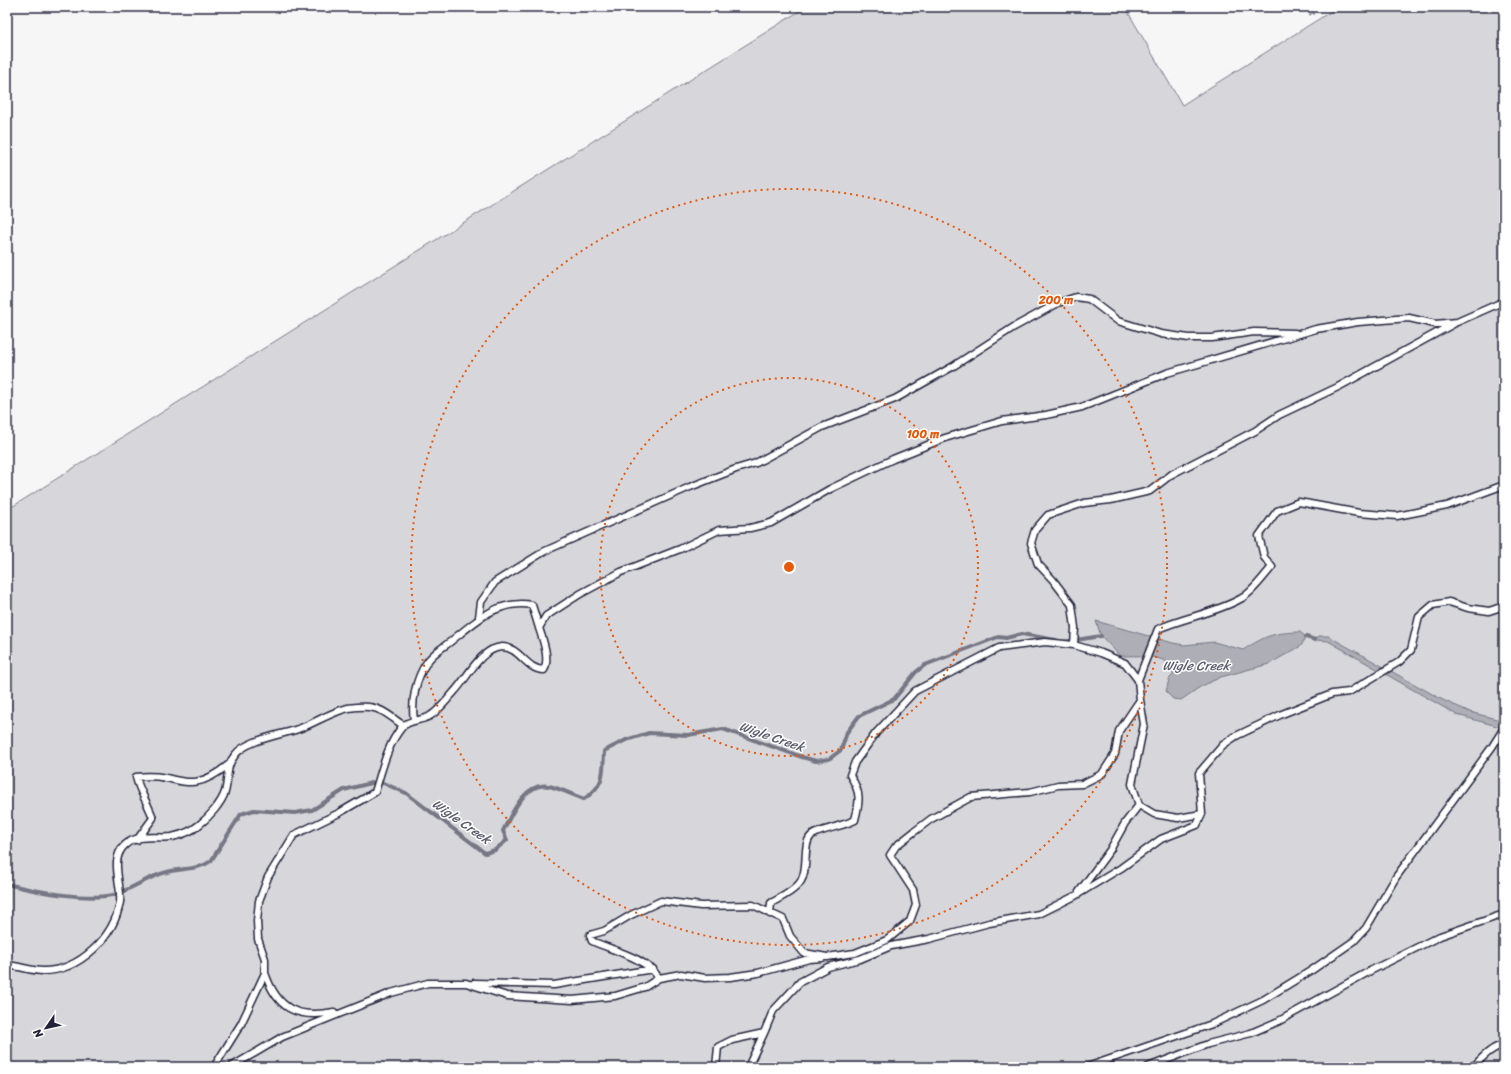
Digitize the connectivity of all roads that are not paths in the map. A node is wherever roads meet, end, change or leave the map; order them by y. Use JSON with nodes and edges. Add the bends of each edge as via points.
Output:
{"nodes":[{"id":1,"x":1504,"y":309,"type":"edge"},
{"id":2,"x":1457,"y":322,"type":"junction"},
{"id":3,"x":1302,"y":334,"type":"junction"},
{"id":4,"x":1504,"y":485,"type":"edge"},
{"id":5,"x":1504,"y":606,"type":"edge"},
{"id":6,"x":479,"y":617,"type":"junction"},
{"id":7,"x":539,"y":628,"type":"junction"},
{"id":8,"x":1074,"y":645,"type":"junction"},
{"id":9,"x":1138,"y":680,"type":"junction"},
{"id":10,"x":1140,"y":700,"type":"junction"},
{"id":11,"x":414,"y":720,"type":"junction"},
{"id":12,"x":403,"y":725,"type":"junction"},
{"id":13,"x":1504,"y":728,"type":"edge"},
{"id":14,"x":228,"y":765,"type":"junction"},
{"id":15,"x":1139,"y":805,"type":"junction"},
{"id":16,"x":1202,"y":814,"type":"junction"},
{"id":17,"x":136,"y":840,"type":"junction"},
{"id":18,"x":1075,"y":896,"type":"junction"},
{"id":19,"x":770,"y":914,"type":"junction"},
{"id":20,"x":1504,"y":914,"type":"edge"},
{"id":21,"x":828,"y":957,"type":"junction"},
{"id":22,"x":7,"y":965,"type":"edge"},
{"id":23,"x":653,"y":969,"type":"junction"},
{"id":24,"x":265,"y":973,"type":"junction"},
{"id":25,"x":659,"y":978,"type":"junction"},
{"id":26,"x":466,"y":983,"type":"junction"},
{"id":27,"x":345,"y":1010,"type":"junction"},
{"id":28,"x":764,"y":1033,"type":"junction"},
{"id":29,"x":1504,"y":1045,"type":"edge"},
{"id":30,"x":214,"y":1067,"type":"edge"},
{"id":31,"x":231,"y":1067,"type":"edge"},
{"id":32,"x":716,"y":1067,"type":"edge"},
{"id":33,"x":748,"y":1067,"type":"edge"},
{"id":34,"x":1087,"y":1067,"type":"edge"},
{"id":35,"x":1148,"y":1067,"type":"edge"},
{"id":36,"x":1473,"y":1067,"type":"edge"}],
"edges":[{"from":1,"to":2,"type":"lane","via":[[1500,303]]},
{"from":2,"to":3,"type":"lane","via":[[1435,324],[1409,318],[1358,322]]},
{"from":2,"to":8,"type":"lane","via":[[1338,387],[1279,415],[1255,431],[1172,474],[1150,491],[1111,500],[1084,502],[1048,515],[1035,530],[1031,543],[1038,564],[1072,605]]},
{"from":3,"to":6,"type":"lane","via":[[1254,332],[1212,338],[1189,338],[1161,334],[1118,321],[1089,299],[1076,297],[1058,303],[895,399],[822,427],[756,463],[690,486],[545,551],[495,582],[481,602]]},
{"from":3,"to":7,"type":"lane","via":[[1167,373],[1082,407],[1046,416],[1002,421],[945,438],[830,489],[771,522],[750,528],[719,530],[680,549],[621,572],[546,616]]},
{"from":4,"to":9,"type":"lane","via":[[1447,506],[1398,516],[1359,513],[1299,502],[1276,511],[1259,536],[1264,557],[1272,568],[1243,598],[1202,614],[1174,621],[1158,629]]},
{"from":5,"to":16,"type":"lane","via":[[1489,611],[1449,602],[1433,605],[1419,617],[1410,650],[1399,662],[1349,692],[1332,694],[1236,736],[1223,745],[1198,773]]},
{"from":6,"to":7,"type":"lane","via":[[520,603],[532,605]]},
{"from":6,"to":11,"type":"lane","via":[[427,662],[417,682],[412,709]]},
{"from":7,"to":11,"type":"lane","via":[[547,664],[544,670],[537,670],[514,650],[502,647],[490,652],[478,662],[455,691],[428,717]]},
{"from":8,"to":9,"type":"lane","via":[[1125,663]]},
{"from":8,"to":19,"type":"lane","via":[[1045,642],[999,648],[915,691],[876,733],[855,762],[850,775],[857,787],[860,800],[855,820],[811,836],[806,847],[807,864],[801,882],[771,903]]},
{"from":9,"to":10,"type":"lane"},
{"from":10,"to":15,"type":"lane","via":[[1144,724],[1132,784]]},
{"from":10,"to":21,"type":"lane","via":[[1119,731],[1114,754],[1102,774],[1082,784],[971,797],[931,819],[900,842],[890,855],[913,890],[916,905],[910,921],[888,940],[855,953]]},
{"from":11,"to":12,"type":"lane"},
{"from":12,"to":14,"type":"lane","via":[[385,712],[371,707],[348,708],[299,729],[256,742],[236,754]]},
{"from":12,"to":24,"type":"lane","via":[[389,750],[375,792],[294,835],[268,877],[259,901],[257,921],[258,939],[265,959]]},
{"from":13,"to":34,"type":"lane","via":[[1396,877],[1366,928],[1354,941],[1263,1000],[1212,1024]]},
{"from":14,"to":17,"type":"lane","via":[[225,792],[208,817],[198,826],[171,837],[159,836]]},
{"from":14,"to":17,"type":"lane","via":[[203,782],[188,783],[148,775],[136,777],[138,788],[147,800],[153,818]]},
{"from":15,"to":16,"type":"lane","via":[[1154,814],[1178,818]]},
{"from":15,"to":18,"type":"lane","via":[[1101,863]]},
{"from":16,"to":18,"type":"lane","via":[[1197,825],[1161,839],[1121,868]]},
{"from":17,"to":22,"type":"lane","via":[[125,844],[117,858],[120,902],[110,931],[85,957],[64,969],[42,971]]},
{"from":18,"to":28,"type":"lane","via":[[1039,914],[891,946],[860,959],[828,967],[800,982],[773,1011]]},
{"from":19,"to":21,"type":"lane","via":[[783,919],[790,936],[804,953]]},
{"from":19,"to":23,"type":"lane","via":[[753,905],[701,906],[661,901],[604,931],[590,935],[592,940]]},
{"from":20,"to":35,"type":"lane","via":[[1440,936],[1279,1021],[1251,1033],[1208,1044]]},
{"from":21,"to":25,"type":"lane","via":[[730,977],[705,978],[681,974]]},
{"from":23,"to":25,"type":"lane"},
{"from":23,"to":26,"type":"lane","via":[[554,985]]},
{"from":24,"to":27,"type":"lane","via":[[271,990],[280,1003],[316,1016]]},
{"from":24,"to":30,"type":"lane","via":[[241,1024]]},
{"from":25,"to":26,"type":"lane","via":[[645,987],[615,996],[572,1000],[507,996]]},
{"from":26,"to":27,"type":"lane","via":[[428,983],[390,993]]},
{"from":27,"to":31,"type":"lane","via":[[282,1037]]},
{"from":28,"to":32,"type":"lane","via":[[732,1040],[718,1047]]},
{"from":28,"to":33,"type":"lane"},
{"from":29,"to":36,"type":"lane","via":[[1485,1054]]}]}
